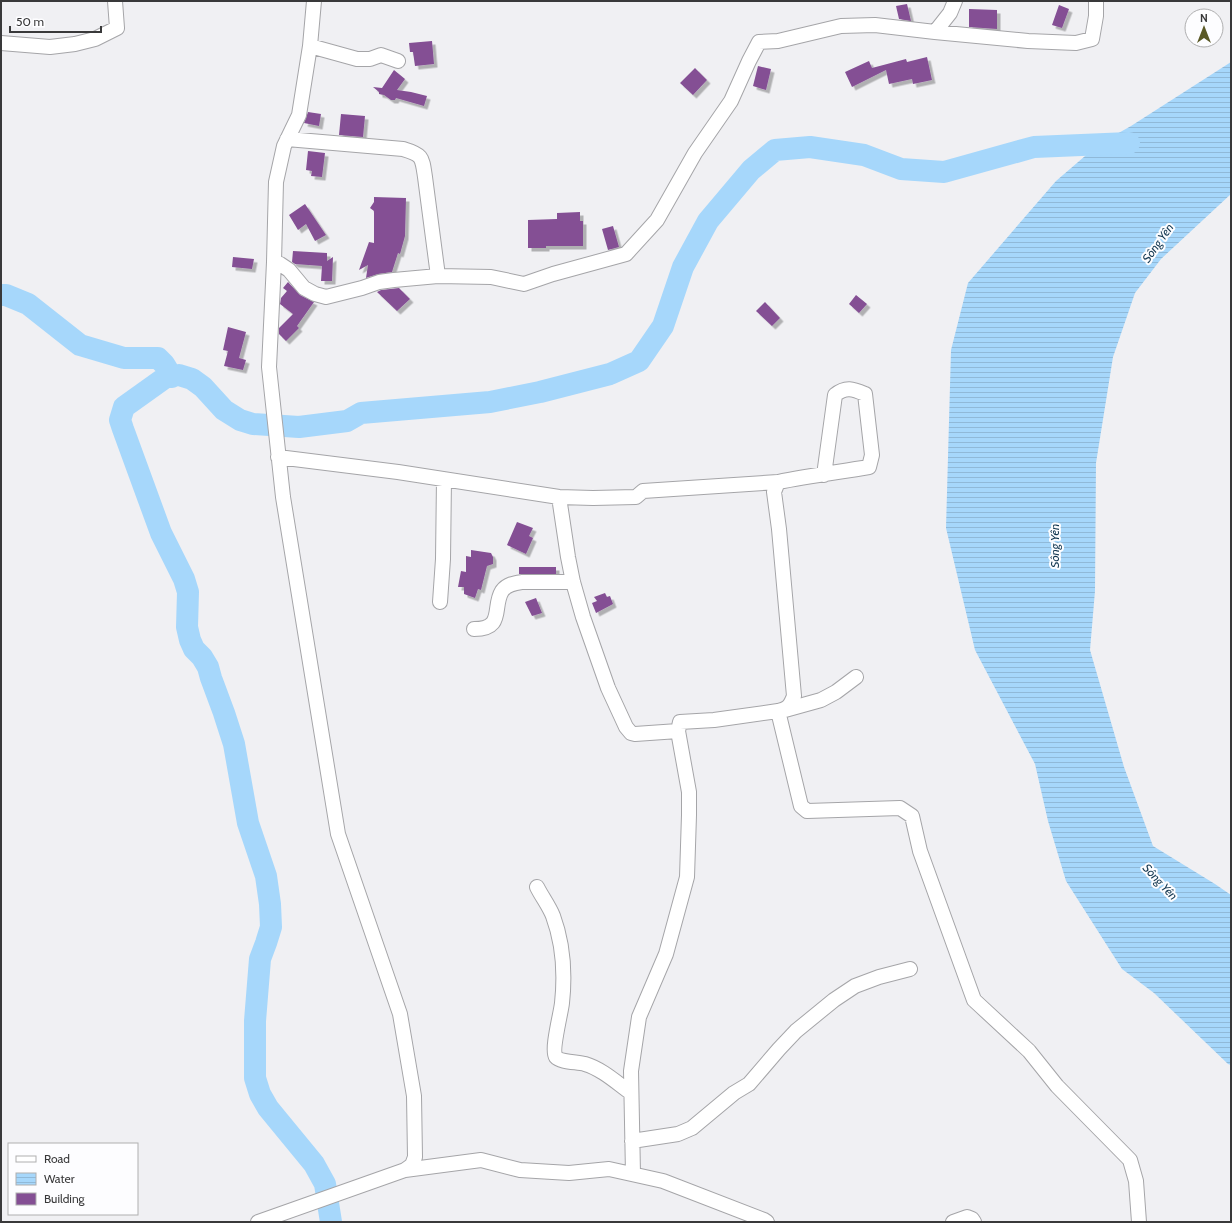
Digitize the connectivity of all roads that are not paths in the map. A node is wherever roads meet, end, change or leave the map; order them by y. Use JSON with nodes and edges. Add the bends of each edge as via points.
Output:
{"nodes":[{"id":1,"x":115,"y":1,"type":"edge"},
{"id":2,"x":314,"y":1,"type":"edge"},
{"id":3,"x":955,"y":1,"type":"edge"},
{"id":4,"x":1096,"y":1,"type":"edge"},
{"id":5,"x":935,"y":32,"type":"junction"},
{"id":6,"x":1,"y":43,"type":"edge"},
{"id":7,"x":310,"y":46,"type":"junction"},
{"id":8,"x":398,"y":61,"type":"dead end"},
{"id":9,"x":287,"y":139,"type":"junction"},
{"id":10,"x":274,"y":262,"type":"junction"},
{"id":11,"x":438,"y":276,"type":"junction"},
{"id":12,"x":278,"y":451,"type":"junction"},
{"id":13,"x":824,"y":475,"type":"junction"},
{"id":14,"x":444,"y":479,"type":"junction"},
{"id":15,"x":778,"y":482,"type":"junction"},
{"id":16,"x":560,"y":497,"type":"junction"},
{"id":17,"x":573,"y":582,"type":"junction"},
{"id":18,"x":440,"y":602,"type":"dead end"},
{"id":19,"x":474,"y":629,"type":"dead end"},
{"id":20,"x":856,"y":678,"type":"dead end"},
{"id":21,"x":782,"y":711,"type":"junction"},
{"id":22,"x":678,"y":730,"type":"junction"},
{"id":23,"x":537,"y":887,"type":"dead end"},
{"id":24,"x":910,"y":969,"type":"dead end"},
{"id":25,"x":631,"y":1093,"type":"junction"},
{"id":26,"x":632,"y":1141,"type":"junction"},
{"id":27,"x":405,"y":1170,"type":"junction"},
{"id":28,"x":633,"y":1174,"type":"junction"},
{"id":29,"x":258,"y":1222,"type":"edge"},
{"id":30,"x":767,"y":1222,"type":"edge"},
{"id":31,"x":953,"y":1222,"type":"edge"},
{"id":32,"x":974,"y":1222,"type":"edge"},
{"id":33,"x":1139,"y":1222,"type":"edge"}],
"edges":[{"from":1,"to":6,"type":"street","via":[[117,28],[95,39],[50,48]]},
{"from":2,"to":7,"type":"street"},
{"from":3,"to":5,"type":"street","via":[[950,13]]},
{"from":4,"to":5,"type":"street","via":[[1092,39],[1076,43]]},
{"from":5,"to":11,"type":"street","via":[[874,25],[841,26],[778,41],[759,42],[731,101],[694,153],[657,220],[626,254],[524,284],[491,277]]},
{"from":7,"to":8,"type":"street","via":[[357,59],[370,59],[381,55]]},
{"from":7,"to":9,"type":"street","via":[[299,115]]},
{"from":9,"to":10,"type":"street","via":[[276,182]]},
{"from":9,"to":11,"type":"street","via":[[403,149],[417,153],[423,164]]},
{"from":10,"to":11,"type":"street","via":[[289,270],[304,288],[326,297],[386,281]]},
{"from":10,"to":12,"type":"street","via":[[269,367]]},
{"from":12,"to":14,"type":"street"},
{"from":12,"to":27,"type":"street","via":[[284,504],[338,834],[400,1014],[414,1096],[415,1157],[412,1165]]},
{"from":13,"to":13,"type":"street","via":[[869,467],[872,455],[865,394],[854,389],[842,389],[835,394]]},
{"from":13,"to":15,"type":"street"},
{"from":14,"to":16,"type":"street"},
{"from":14,"to":18,"type":"street"},
{"from":15,"to":16,"type":"street","via":[[643,491],[636,498]]},
{"from":15,"to":21,"type":"street","via":[[774,492],[794,696],[791,704]]},
{"from":16,"to":17,"type":"street"},
{"from":17,"to":19,"type":"street","via":[[514,583],[500,595],[493,622],[486,627]]},
{"from":17,"to":22,"type":"street","via":[[606,682],[626,727],[635,734]]},
{"from":20,"to":21,"type":"street","via":[[821,700]]},
{"from":21,"to":22,"type":"street","via":[[680,722]]},
{"from":21,"to":33,"type":"street","via":[[801,806],[807,811],[900,808],[912,816],[920,851],[974,1000],[1028,1051],[1057,1086],[1130,1160],[1136,1181]]},
{"from":22,"to":25,"type":"street","via":[[689,792],[687,877],[666,954],[639,1017],[631,1071]]},
{"from":23,"to":25,"type":"street","via":[[556,924],[563,963],[563,994],[555,1055],[561,1060],[591,1066]]},
{"from":24,"to":26,"type":"street","via":[[855,986],[834,1000],[796,1031],[749,1084],[734,1093],[692,1128],[678,1134]]},
{"from":25,"to":26,"type":"street"},
{"from":26,"to":28,"type":"street"},
{"from":27,"to":28,"type":"street","via":[[481,1160],[520,1170],[569,1173],[609,1169]]},
{"from":27,"to":29,"type":"street"},
{"from":28,"to":30,"type":"street","via":[[663,1181]]},
{"from":31,"to":32,"type":"street","via":[[967,1217]]}]}
